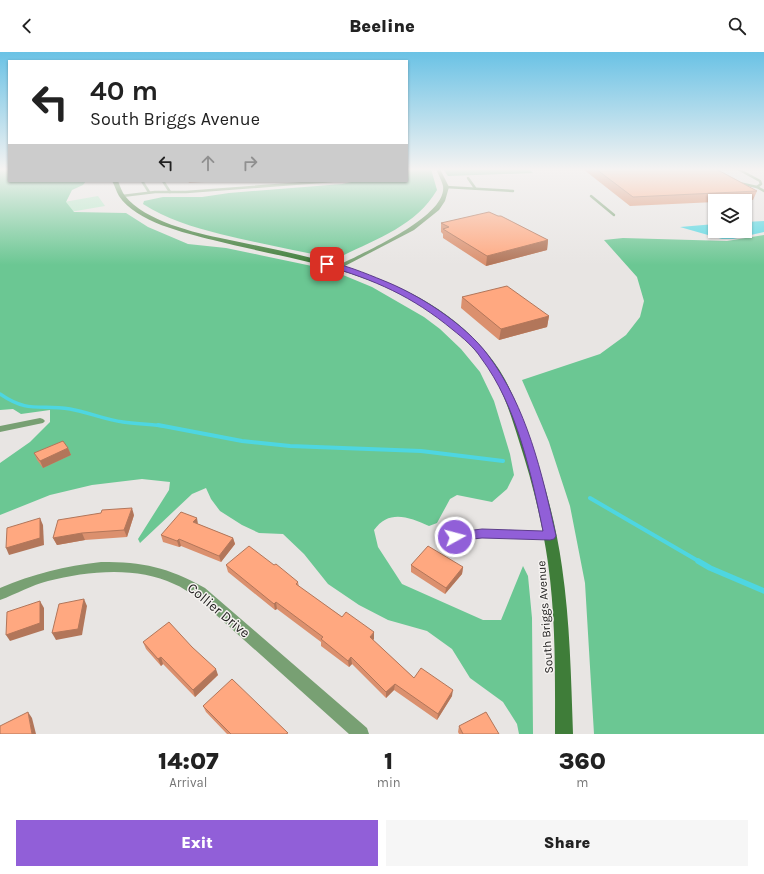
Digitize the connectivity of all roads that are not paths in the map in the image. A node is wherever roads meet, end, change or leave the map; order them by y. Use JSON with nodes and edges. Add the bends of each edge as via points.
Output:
{"nodes":[{"id":1,"x":127,"y":201,"type":"edge"},
{"id":2,"x":441,"y":201,"type":"edge"},
{"id":3,"x":597,"y":201,"type":"edge"},
{"id":4,"x":614,"y":215,"type":"dead end"},
{"id":5,"x":339,"y":267,"type":"junction"},
{"id":6,"x":40,"y":421,"type":"dead end"},
{"id":7,"x":0,"y":429,"type":"edge"},
{"id":8,"x":550,"y":536,"type":"junction"},
{"id":9,"x":455,"y":537,"type":"dead end"},
{"id":10,"x":0,"y":594,"type":"edge"},
{"id":11,"x":361,"y":734,"type":"edge"},
{"id":12,"x":564,"y":734,"type":"edge"}],
"edges":[{"from":1,"to":5,"type":"street","name":"South Briggs Avenue","via":[[147,216],[180,229]]},
{"from":2,"to":5,"type":"street","via":[[426,219],[412,229]]},
{"from":3,"to":4,"type":"lane"},
{"from":5,"to":8,"type":"street","name":"South Briggs Avenue","via":[[378,280],[419,301],[452,324],[484,356],[507,392],[517,416],[539,484]]},
{"from":6,"to":7,"type":"street"},
{"from":8,"to":9,"type":"lane","via":[[482,533]]},
{"from":8,"to":12,"type":"street","name":"South Briggs Avenue","via":[[559,597]]},
{"from":10,"to":11,"type":"street","name":"Collier Drive","via":[[48,576],[104,567],[148,569],[178,578],[200,592]]}]}
